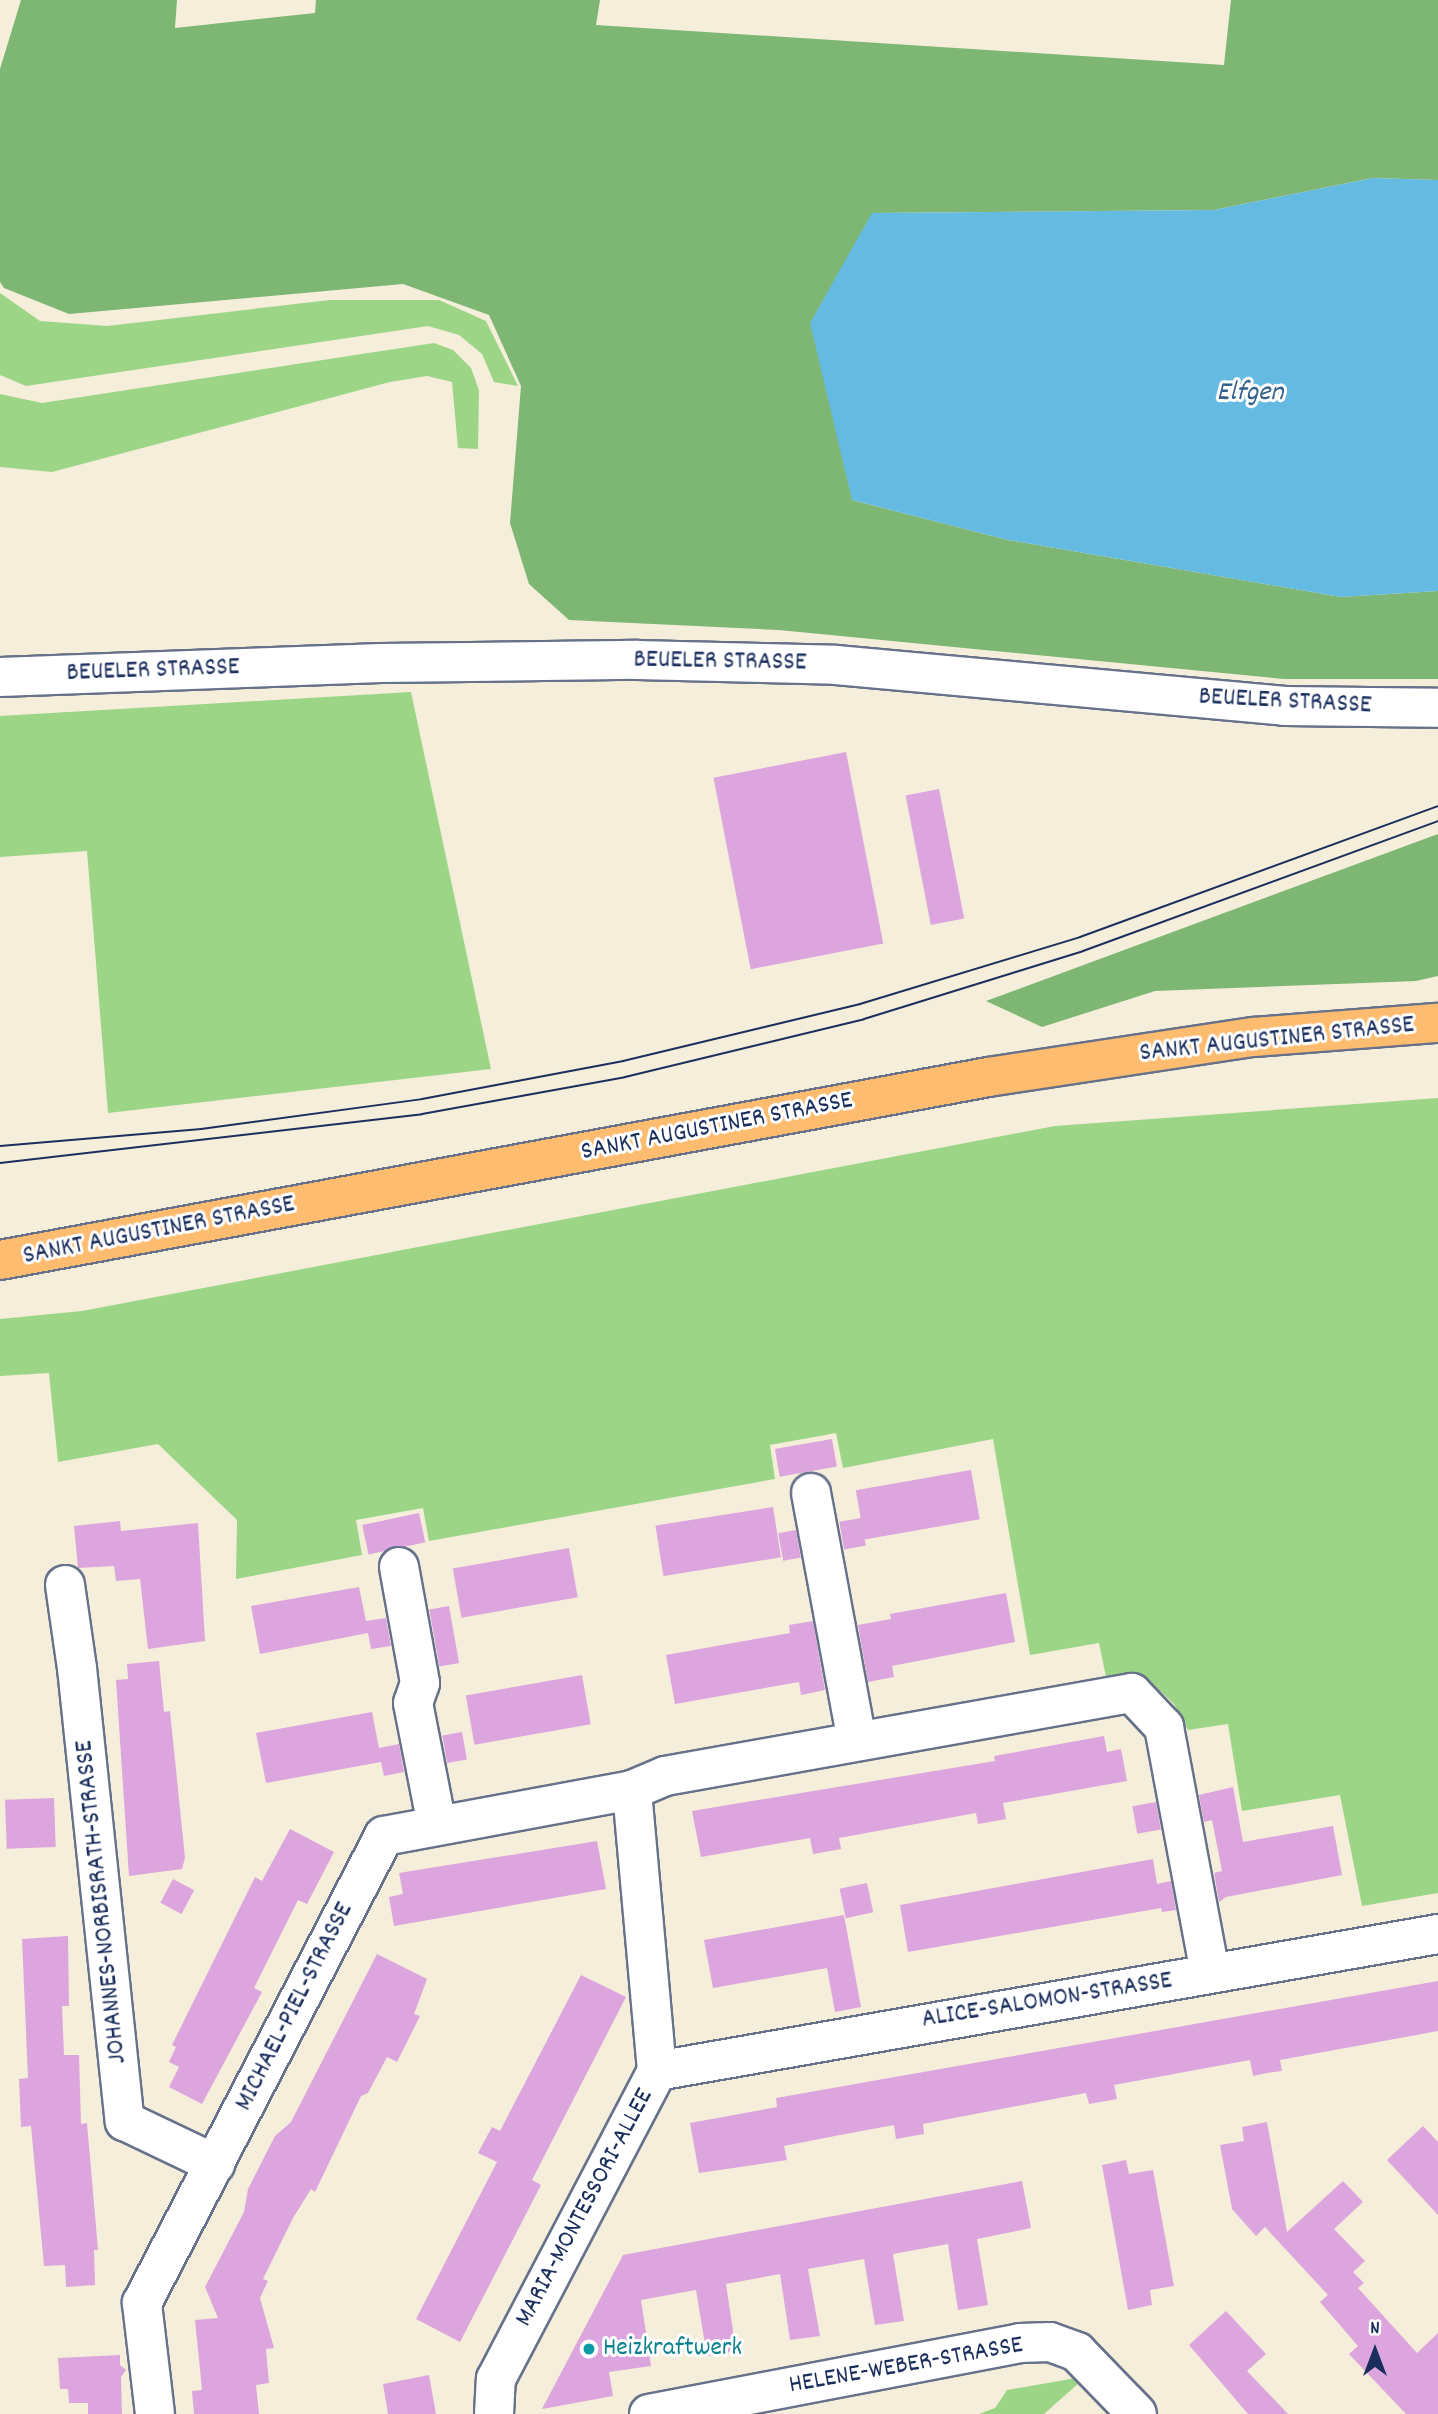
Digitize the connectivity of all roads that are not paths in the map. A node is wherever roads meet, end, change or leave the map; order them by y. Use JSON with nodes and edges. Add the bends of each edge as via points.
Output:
{"nodes":[{"id":1,"x":0,"y":677,"type":"edge"},
{"id":2,"x":1438,"y":708,"type":"edge"},
{"id":3,"x":1438,"y":1023,"type":"edge"},
{"id":4,"x":0,"y":1260,"type":"edge"},
{"id":5,"x":811,"y":1493,"type":"dead end"},
{"id":6,"x":399,"y":1567,"type":"dead end"},
{"id":7,"x":65,"y":1586,"type":"dead end"},
{"id":8,"x":857,"y":1740,"type":"junction"},
{"id":9,"x":632,"y":1790,"type":"junction"},
{"id":10,"x":437,"y":1825,"type":"junction"},
{"id":11,"x":1438,"y":1934,"type":"edge"},
{"id":12,"x":1210,"y":1973,"type":"junction"},
{"id":13,"x":657,"y":2071,"type":"junction"},
{"id":14,"x":215,"y":2164,"type":"junction"},
{"id":15,"x":155,"y":2414,"type":"edge"},
{"id":16,"x":494,"y":2414,"type":"edge"},
{"id":17,"x":649,"y":2414,"type":"edge"},
{"id":18,"x":1136,"y":2414,"type":"edge"}],
"edges":[{"from":1,"to":2,"type":"street","name":"BEUELER STRASSE","via":[[367,663],[637,660],[836,665],[1284,706]]},
{"from":3,"to":4,"type":"main road","name":"SANKT AUGUSTINER STRASSE","via":[[1254,1037],[988,1077]]},
{"from":5,"to":8,"type":"street"},
{"from":6,"to":10,"type":"street","via":[[420,1683],[413,1703]]},
{"from":7,"to":14,"type":"street","name":"JOHANNES-NORBISRATH-STRASSE","via":[[78,1668],[125,2121]]},
{"from":8,"to":9,"type":"street","name":"MICHAEL-PIEL-STRASSE","via":[[664,1776]]},
{"from":8,"to":12,"type":"street","name":"MICHAEL-PIEL-STRASSE","via":[[1137,1695],[1164,1727]]},
{"from":9,"to":10,"type":"street","name":"MICHAEL-PIEL-STRASSE"},
{"from":9,"to":13,"type":"street","name":"MARIA-MONTESSORI-ALLEE"},
{"from":10,"to":14,"type":"street","name":"MICHAEL-PIEL-STRASSE","via":[[384,1836]]},
{"from":11,"to":12,"type":"street","name":"ALICE-SALOMON-STRASSE"},
{"from":12,"to":13,"type":"street","name":"ALICE-SALOMON-STRASSE"},
{"from":13,"to":16,"type":"street","name":"MARIA-MONTESSORI-ALLEE","via":[[496,2379]]},
{"from":14,"to":15,"type":"street","name":"MICHAEL-PIEL-STRASSE","via":[[142,2303]]},
{"from":17,"to":18,"type":"street","name":"HELENE-WEBER-STRASSE","via":[[1020,2343],[1050,2342],[1077,2352]]}]}
